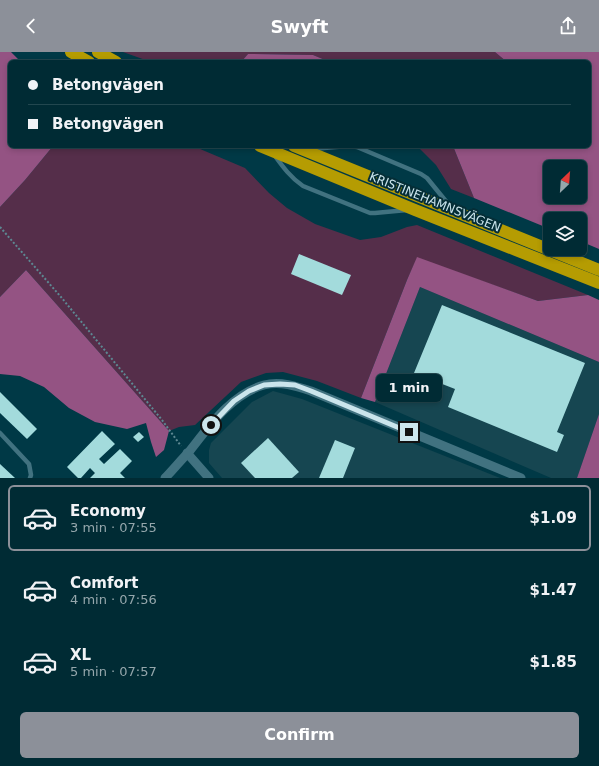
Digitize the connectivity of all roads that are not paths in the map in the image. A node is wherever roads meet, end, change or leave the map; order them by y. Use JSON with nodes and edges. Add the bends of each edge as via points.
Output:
{"nodes":[{"id":1,"x":71,"y":52,"type":"edge"},
{"id":2,"x":98,"y":52,"type":"edge"},
{"id":3,"x":85,"y":60,"type":"edge"},
{"id":4,"x":112,"y":60,"type":"edge"},
{"id":5,"x":265,"y":148,"type":"edge"},
{"id":6,"x":298,"y":148,"type":"edge"},
{"id":7,"x":359,"y":148,"type":"edge"},
{"id":8,"x":415,"y":210,"type":"junction"},
{"id":9,"x":454,"y":211,"type":"junction"},
{"id":10,"x":599,"y":270,"type":"edge"},
{"id":11,"x":599,"y":283,"type":"edge"},
{"id":12,"x":0,"y":433,"type":"edge"},
{"id":13,"x":187,"y":453,"type":"junction"},
{"id":14,"x":30,"y":478,"type":"edge"},
{"id":15,"x":165,"y":478,"type":"edge"},
{"id":16,"x":209,"y":478,"type":"edge"},
{"id":17,"x":520,"y":478,"type":"edge"}],
"edges":[{"from":1,"to":3,"type":"highway"},
{"from":2,"to":4,"type":"highway"},
{"from":5,"to":8,"type":"highway","name":"KRISTINEHAMNSVÄGEN"},
{"from":5,"to":8,"type":"lane","via":[[291,177],[303,186],[364,211],[375,213]]},
{"from":6,"to":9,"type":"highway","name":"KRISTINEHAMNSVÄGEN"},
{"from":7,"to":9,"type":"lane","via":[[421,174]]},
{"from":8,"to":11,"type":"highway","name":"KRISTINEHAMNSVÄGEN"},
{"from":9,"to":10,"type":"highway","name":"KRISTINEHAMNSVÄGEN"},
{"from":12,"to":14,"type":"lane","via":[[28,464]]},
{"from":13,"to":15,"type":"street"},
{"from":13,"to":16,"type":"street"},
{"from":13,"to":17,"type":"street","via":[[234,401],[249,391],[264,385],[295,385]]}]}
